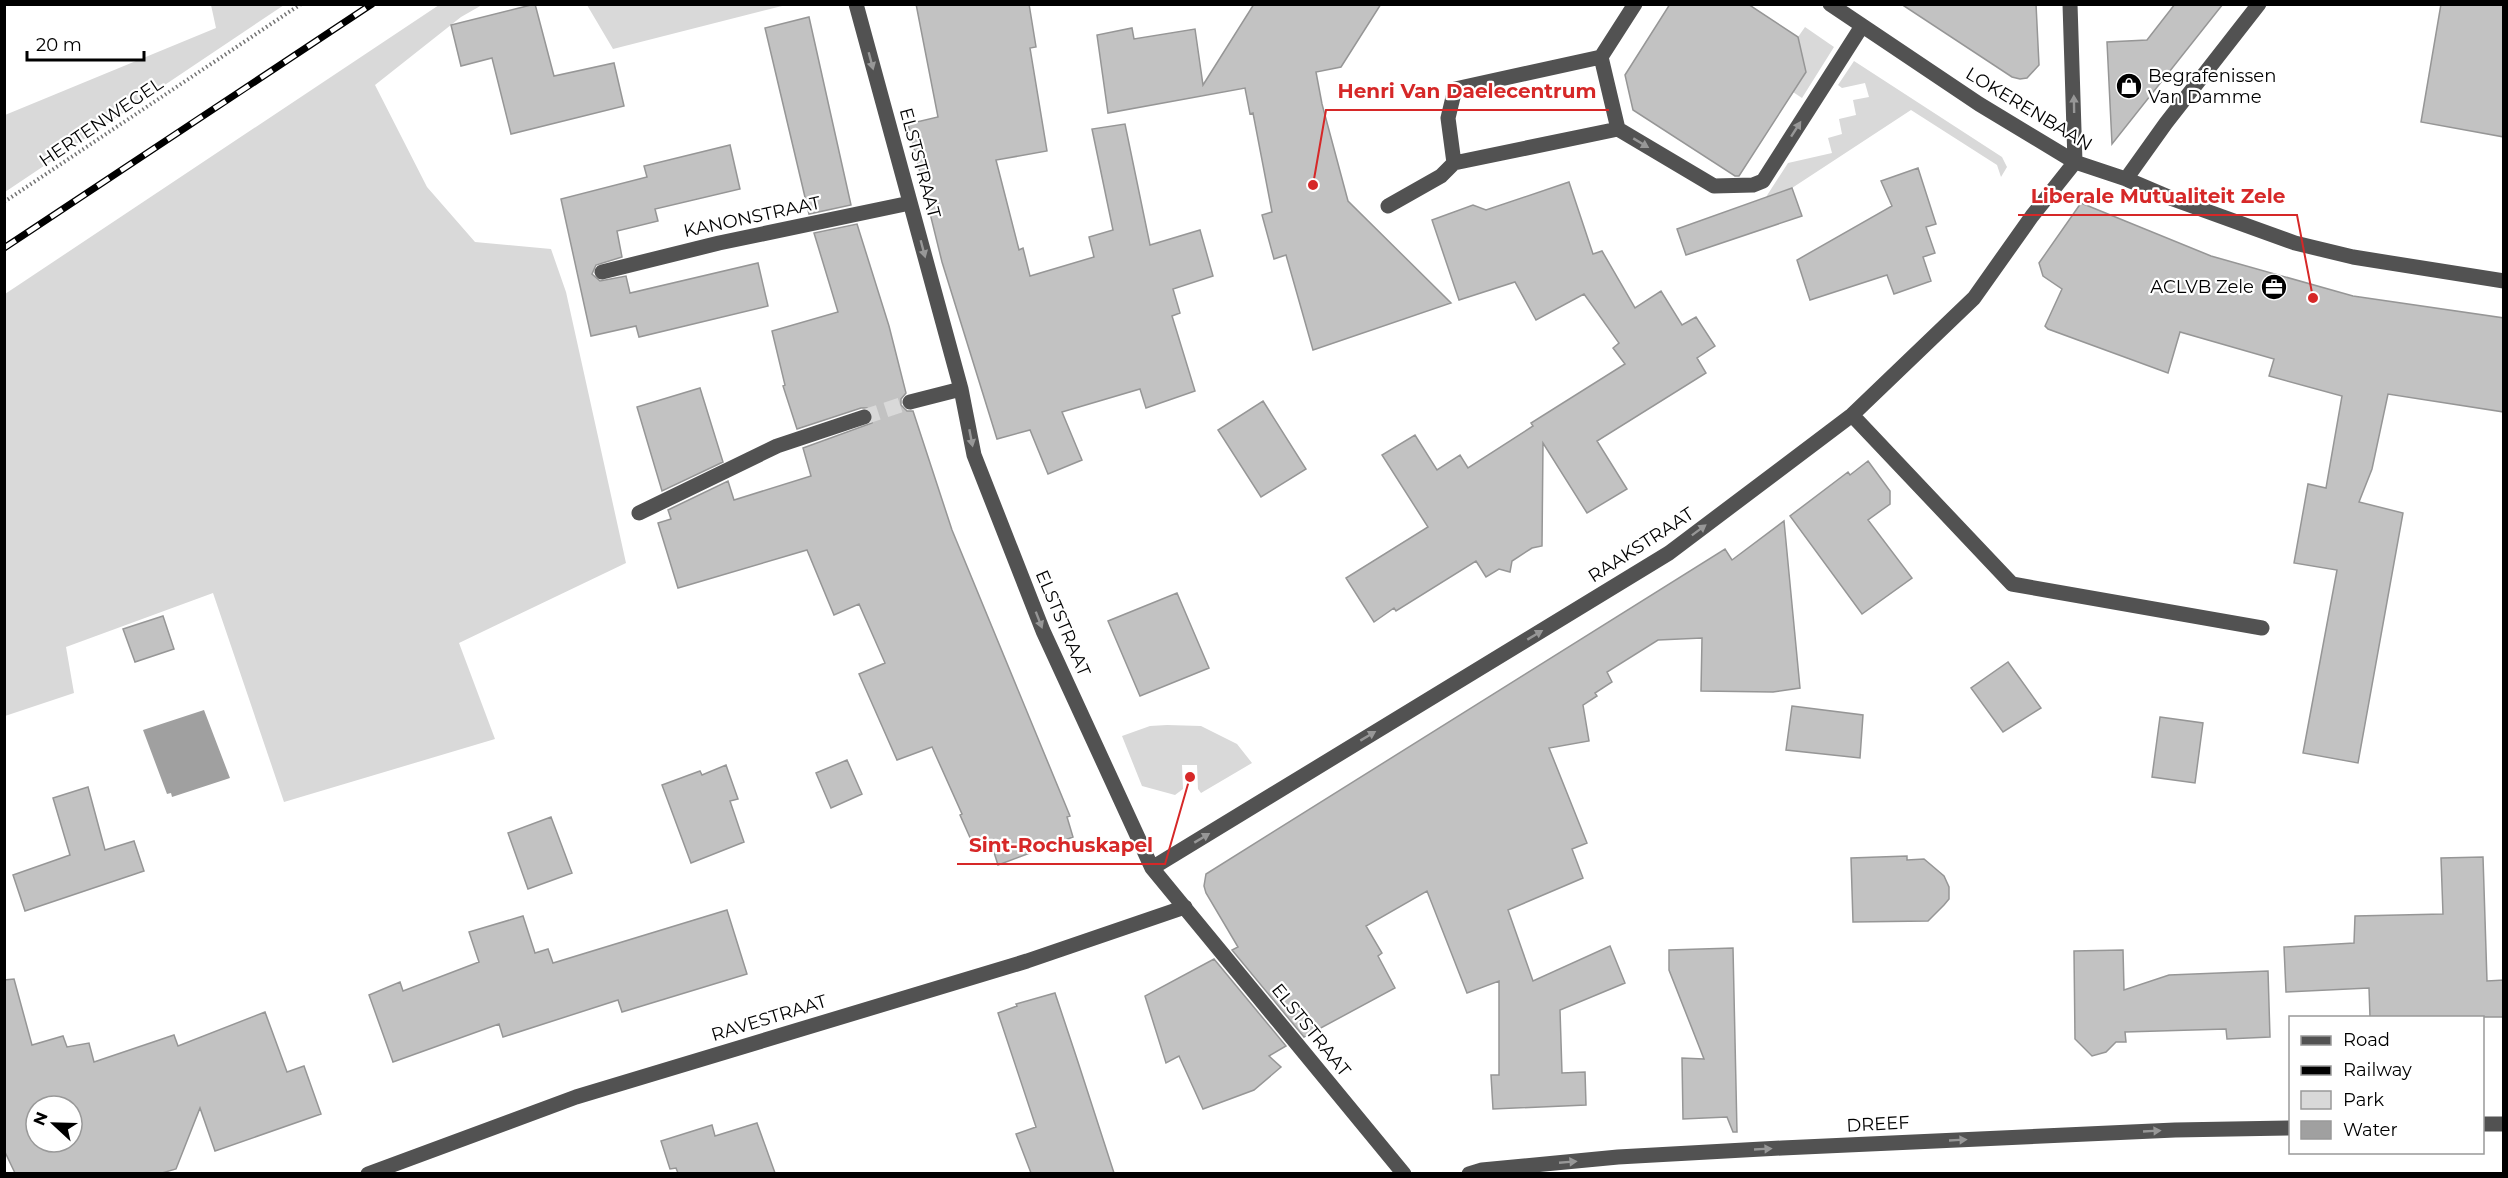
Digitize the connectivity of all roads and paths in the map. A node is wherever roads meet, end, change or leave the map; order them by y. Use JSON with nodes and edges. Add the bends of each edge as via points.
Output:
{"nodes":[{"id":1,"x":302,"y":4,"type":"edge"},
{"id":2,"x":856,"y":4,"type":"edge"},
{"id":3,"x":1635,"y":4,"type":"edge"},
{"id":4,"x":1830,"y":4,"type":"edge"},
{"id":5,"x":2070,"y":4,"type":"edge"},
{"id":6,"x":2259,"y":4,"type":"edge"},
{"id":7,"x":1862,"y":26,"type":"junction"},
{"id":8,"x":1601,"y":57,"type":"junction"},
{"id":9,"x":1618,"y":129,"type":"junction"},
{"id":10,"x":2075,"y":162,"type":"junction"},
{"id":11,"x":1454,"y":163,"type":"junction"},
{"id":12,"x":2126,"y":179,"type":"junction"},
{"id":13,"x":4,"y":202,"type":"edge"},
{"id":14,"x":910,"y":203,"type":"junction"},
{"id":15,"x":1389,"y":206,"type":"dead end"},
{"id":16,"x":602,"y":272,"type":"dead end"},
{"id":17,"x":2504,"y":281,"type":"edge"},
{"id":18,"x":961,"y":389,"type":"junction"},
{"id":19,"x":910,"y":402,"type":"tunnel mouth"},
{"id":20,"x":1852,"y":415,"type":"junction"},
{"id":21,"x":864,"y":417,"type":"tunnel mouth"},
{"id":22,"x":639,"y":513,"type":"dead end"},
{"id":23,"x":2262,"y":628,"type":"dead end"},
{"id":24,"x":1152,"y":868,"type":"junction"},
{"id":25,"x":1185,"y":907,"type":"junction"},
{"id":26,"x":2484,"y":1124,"type":"edge"},
{"id":27,"x":2504,"y":1124,"type":"edge"},
{"id":28,"x":2289,"y":1128,"type":"edge"},
{"id":29,"x":368,"y":1173,"type":"edge"},
{"id":30,"x":1404,"y":1173,"type":"edge"},
{"id":31,"x":1469,"y":1173,"type":"edge"}],
"edges":[{"from":1,"to":13,"type":"path","name":"HERTENWEGEL"},
{"from":2,"to":14,"type":"street","name":"ELSTSTRAAT","one_way":true},
{"from":3,"to":8,"type":"street"},
{"from":4,"to":7,"type":"street","name":"LOKERENBAAN"},
{"from":10,"to":5,"type":"street","one_way":true},
{"from":6,"to":12,"type":"street"},
{"from":9,"to":7,"type":"street","one_way":true,"via":[[1714,186],[1762,181]]},
{"from":7,"to":10,"type":"street","name":"LOKERENBAAN"},
{"from":8,"to":9,"type":"street"},
{"from":8,"to":11,"type":"street","via":[[1455,89],[1448,118]]},
{"from":9,"to":11,"type":"street"},
{"from":10,"to":12,"type":"street","name":"LOKERENBAAN"},
{"from":10,"to":20,"type":"street","name":"RAAKSTRAAT","via":[[1974,298]]},
{"from":11,"to":15,"type":"street","via":[[1441,176]]},
{"from":12,"to":17,"type":"street","name":"LOKERENBAAN","via":[[2295,243],[2353,257]]},
{"from":14,"to":16,"type":"street","name":"KANONSTRAAT"},
{"from":14,"to":18,"type":"street","name":"ELSTSTRAAT","one_way":true},
{"from":18,"to":19,"type":"street"},
{"from":18,"to":24,"type":"street","name":"ELSTSTRAAT","one_way":true,"via":[[974,455],[1044,631]]},
{"from":20,"to":23,"type":"street","via":[[2012,584]]},
{"from":24,"to":20,"type":"street","name":"RAAKSTRAAT","one_way":true,"via":[[1669,553]]},
{"from":21,"to":22,"type":"street","via":[[777,446]]},
{"from":24,"to":25,"type":"street","name":"ELSTSTRAAT"},
{"from":25,"to":29,"type":"street","name":"RAVESTRAAT","via":[[1027,961],[576,1097]]},
{"from":25,"to":30,"type":"street","name":"ELSTSTRAAT"},
{"from":26,"to":27,"type":"street"},
{"from":31,"to":28,"type":"street","name":"DREEF","one_way":true,"via":[[1618,1157]]}]}
